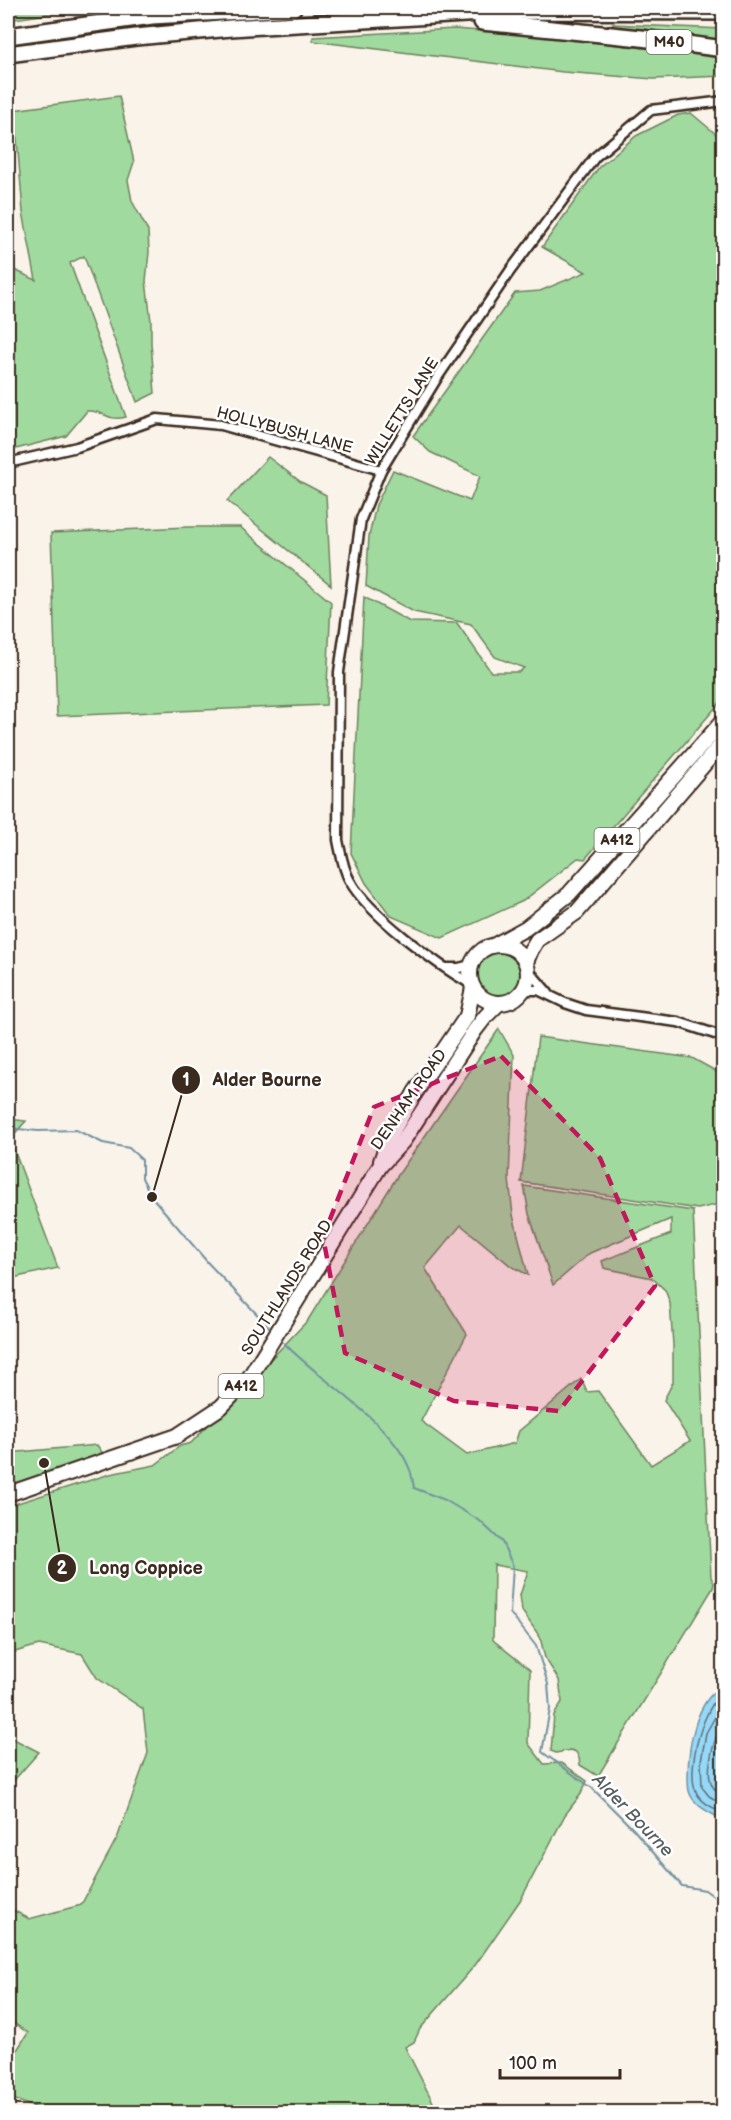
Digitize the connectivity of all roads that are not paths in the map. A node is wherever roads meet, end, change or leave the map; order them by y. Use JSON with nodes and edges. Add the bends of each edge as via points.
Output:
{"nodes":[{"id":1,"x":191,"y":8,"type":"edge"},
{"id":2,"x":293,"y":8,"type":"edge"},
{"id":3,"x":723,"y":12,"type":"edge"},
{"id":4,"x":152,"y":16,"type":"junction"},
{"id":5,"x":406,"y":19,"type":"junction"},
{"id":6,"x":8,"y":36,"type":"edge"},
{"id":7,"x":723,"y":49,"type":"edge"},
{"id":8,"x":8,"y":54,"type":"edge"},
{"id":9,"x":723,"y":101,"type":"edge"},
{"id":10,"x":8,"y":463,"type":"edge"},
{"id":11,"x":381,"y":470,"type":"junction"},
{"id":12,"x":723,"y":720,"type":"edge"},
{"id":13,"x":723,"y":741,"type":"edge"},
{"id":14,"x":497,"y":944,"type":"junction"},
{"id":15,"x":471,"y":965,"type":"junction"},
{"id":16,"x":528,"y":966,"type":"junction"},
{"id":17,"x":445,"y":968,"type":"junction"},
{"id":18,"x":472,"y":986,"type":"junction"},
{"id":19,"x":524,"y":990,"type":"junction"},
{"id":20,"x":549,"y":994,"type":"junction"},
{"id":21,"x":499,"y":1004,"type":"junction"},
{"id":22,"x":723,"y":1037,"type":"edge"},
{"id":23,"x":380,"y":1166,"type":"junction"},
{"id":24,"x":8,"y":1494,"type":"edge"}],
"edges":[{"from":1,"to":4,"type":"highway"},
{"from":2,"to":4,"type":"highway"},
{"from":3,"to":5,"type":"highway","number":"M40","via":[[516,11]]},
{"from":4,"to":6,"type":"highway"},
{"from":5,"to":7,"type":"highway","number":"M40","via":[[501,23]]},
{"from":5,"to":8,"type":"highway","number":"M40","via":[[219,29]]},
{"from":9,"to":11,"type":"street","name":"WILLETTS LANE","via":[[651,110],[596,157],[504,280]]},
{"from":10,"to":11,"type":"street","name":"HOLLYBUSH LANE","via":[[77,447],[157,419],[221,425]]},
{"from":11,"to":17,"type":"street","name":"WILLETTS LANE","via":[[361,519],[339,672],[338,840],[357,893]]},
{"from":12,"to":14,"type":"main road","number":"A412","via":[[569,894],[526,928]]},
{"from":13,"to":16,"type":"main road","number":"A412","via":[[577,912],[537,940]]},
{"from":14,"to":15,"type":"main road","via":[[481,951]]},
{"from":14,"to":16,"type":"main road","via":[[514,948]]},
{"from":15,"to":17,"type":"street"},
{"from":15,"to":18,"type":"main road"},
{"from":16,"to":19,"type":"main road"},
{"from":16,"to":20,"type":"street"},
{"from":17,"to":18,"type":"street","name":"WILLETTS LANE"},
{"from":18,"to":21,"type":"main road","via":[[484,999]]},
{"from":18,"to":23,"type":"main road","name":"DENHAM ROAD","number":"A412","via":[[467,1016],[416,1091],[390,1136]]},
{"from":19,"to":20,"type":"street"},
{"from":19,"to":21,"type":"main road","via":[[516,999]]},
{"from":20,"to":22,"type":"street","via":[[586,1010],[678,1022]]},
{"from":21,"to":23,"type":"main road","name":"DENHAM ROAD","number":"A412","via":[[475,1030],[403,1141]]},
{"from":23,"to":24,"type":"main road","name":"SOUTHLANDS ROAD","number":"A412","via":[[249,1378],[221,1407],[177,1436]]}]}
